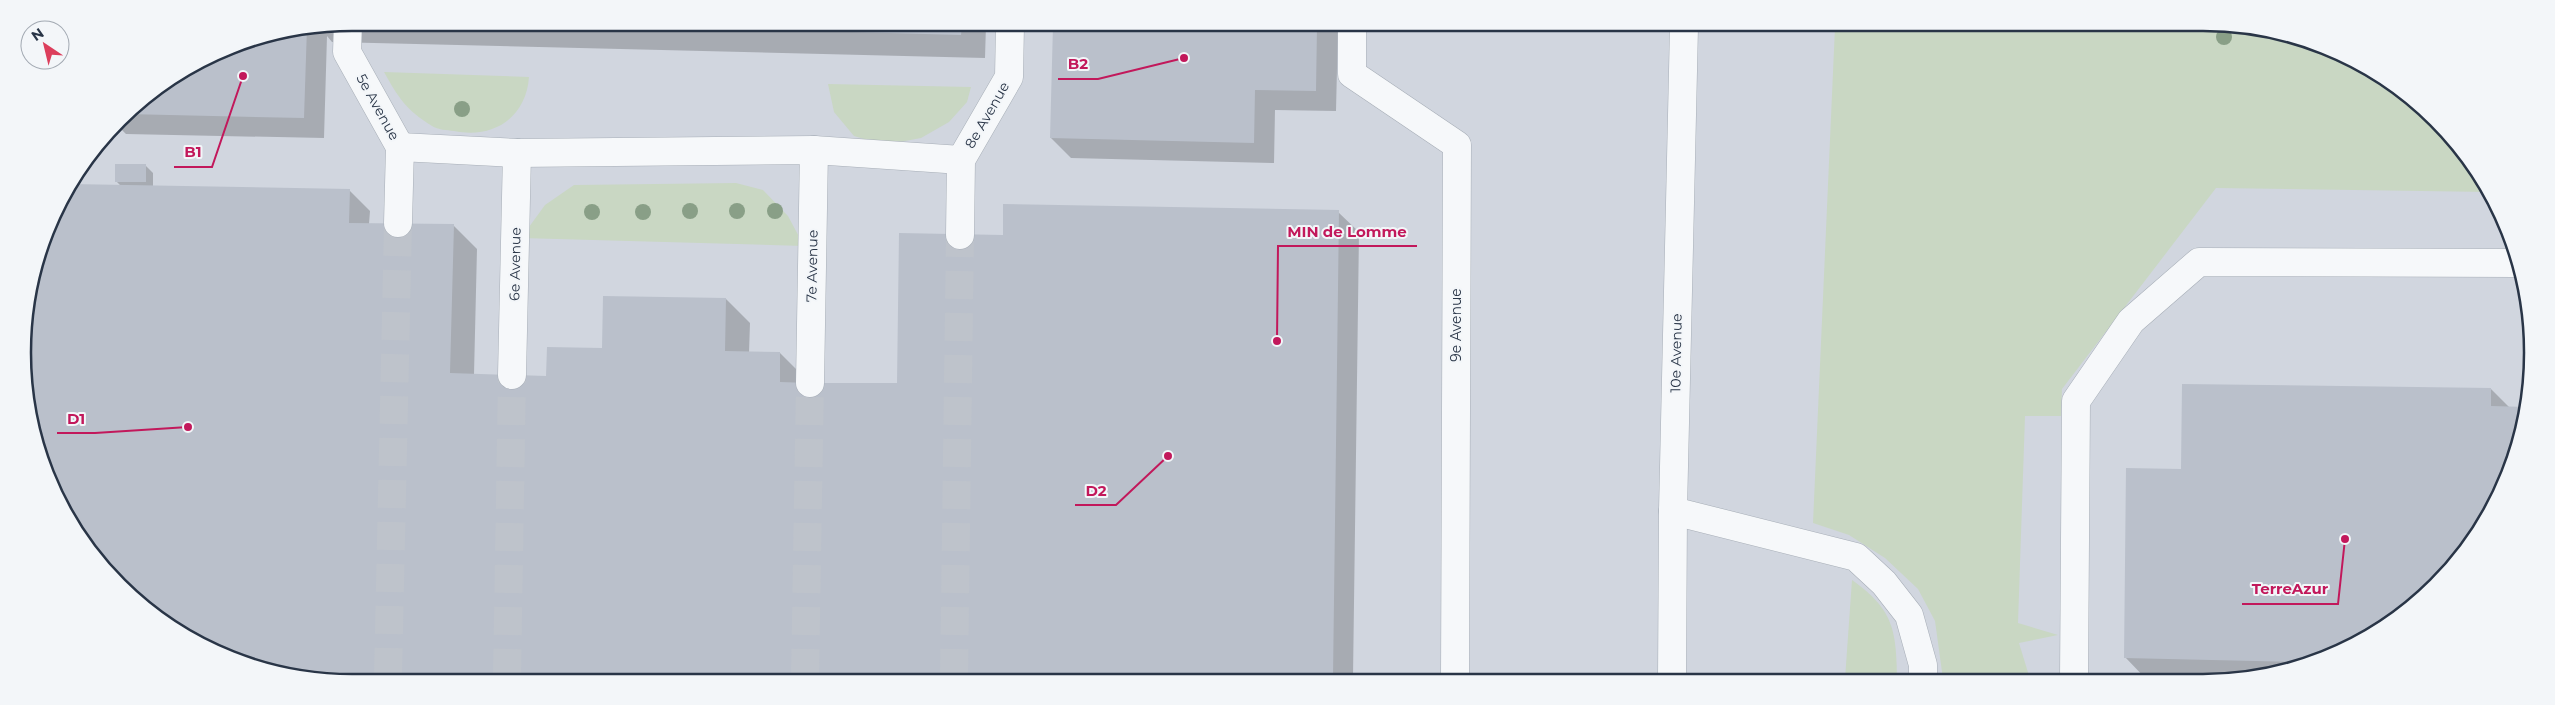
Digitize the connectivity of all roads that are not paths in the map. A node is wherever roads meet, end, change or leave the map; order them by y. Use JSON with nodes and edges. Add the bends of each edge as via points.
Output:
{"nodes":[{"id":1,"x":348,"y":31,"type":"edge"},
{"id":2,"x":1010,"y":31,"type":"edge"},
{"id":3,"x":1352,"y":31,"type":"edge"},
{"id":4,"x":1684,"y":31,"type":"edge"},
{"id":5,"x":400,"y":147,"type":"junction"},
{"id":6,"x":814,"y":150,"type":"junction"},
{"id":7,"x":517,"y":153,"type":"junction"},
{"id":8,"x":961,"y":160,"type":"junction"},
{"id":9,"x":398,"y":223,"type":"tunnel mouth"},
{"id":10,"x":960,"y":235,"type":"tunnel mouth"},
{"id":11,"x":2511,"y":264,"type":"edge"},
{"id":12,"x":512,"y":375,"type":"tunnel mouth"},
{"id":13,"x":810,"y":382,"type":"tunnel mouth"},
{"id":14,"x":1673,"y":511,"type":"junction"},
{"id":15,"x":1455,"y":674,"type":"edge"},
{"id":16,"x":1672,"y":674,"type":"edge"},
{"id":17,"x":1923,"y":674,"type":"edge"},
{"id":18,"x":2074,"y":674,"type":"edge"}],
"edges":[{"from":1,"to":5,"type":"lane","name":"5e Avenue","via":[[347,52]]},
{"from":2,"to":8,"type":"lane","name":"8e Avenue","via":[[1009,77]]},
{"from":3,"to":15,"type":"lane","name":"9e Avenue","via":[[1352,74],[1457,145]]},
{"from":4,"to":14,"type":"lane","name":"10e Avenue"},
{"from":5,"to":7,"type":"lane"},
{"from":5,"to":9,"type":"lane","name":"5e Avenue"},
{"from":6,"to":7,"type":"lane"},
{"from":6,"to":8,"type":"lane"},
{"from":6,"to":13,"type":"lane","name":"7e Avenue"},
{"from":7,"to":12,"type":"lane","name":"6e Avenue"},
{"from":8,"to":10,"type":"lane","name":"8e Avenue"},
{"from":11,"to":18,"type":"lane","via":[[2200,262],[2131,321],[2076,401]]},
{"from":14,"to":16,"type":"lane","name":"10e Avenue"},
{"from":14,"to":17,"type":"lane","via":[[1856,557],[1909,615]]}]}
